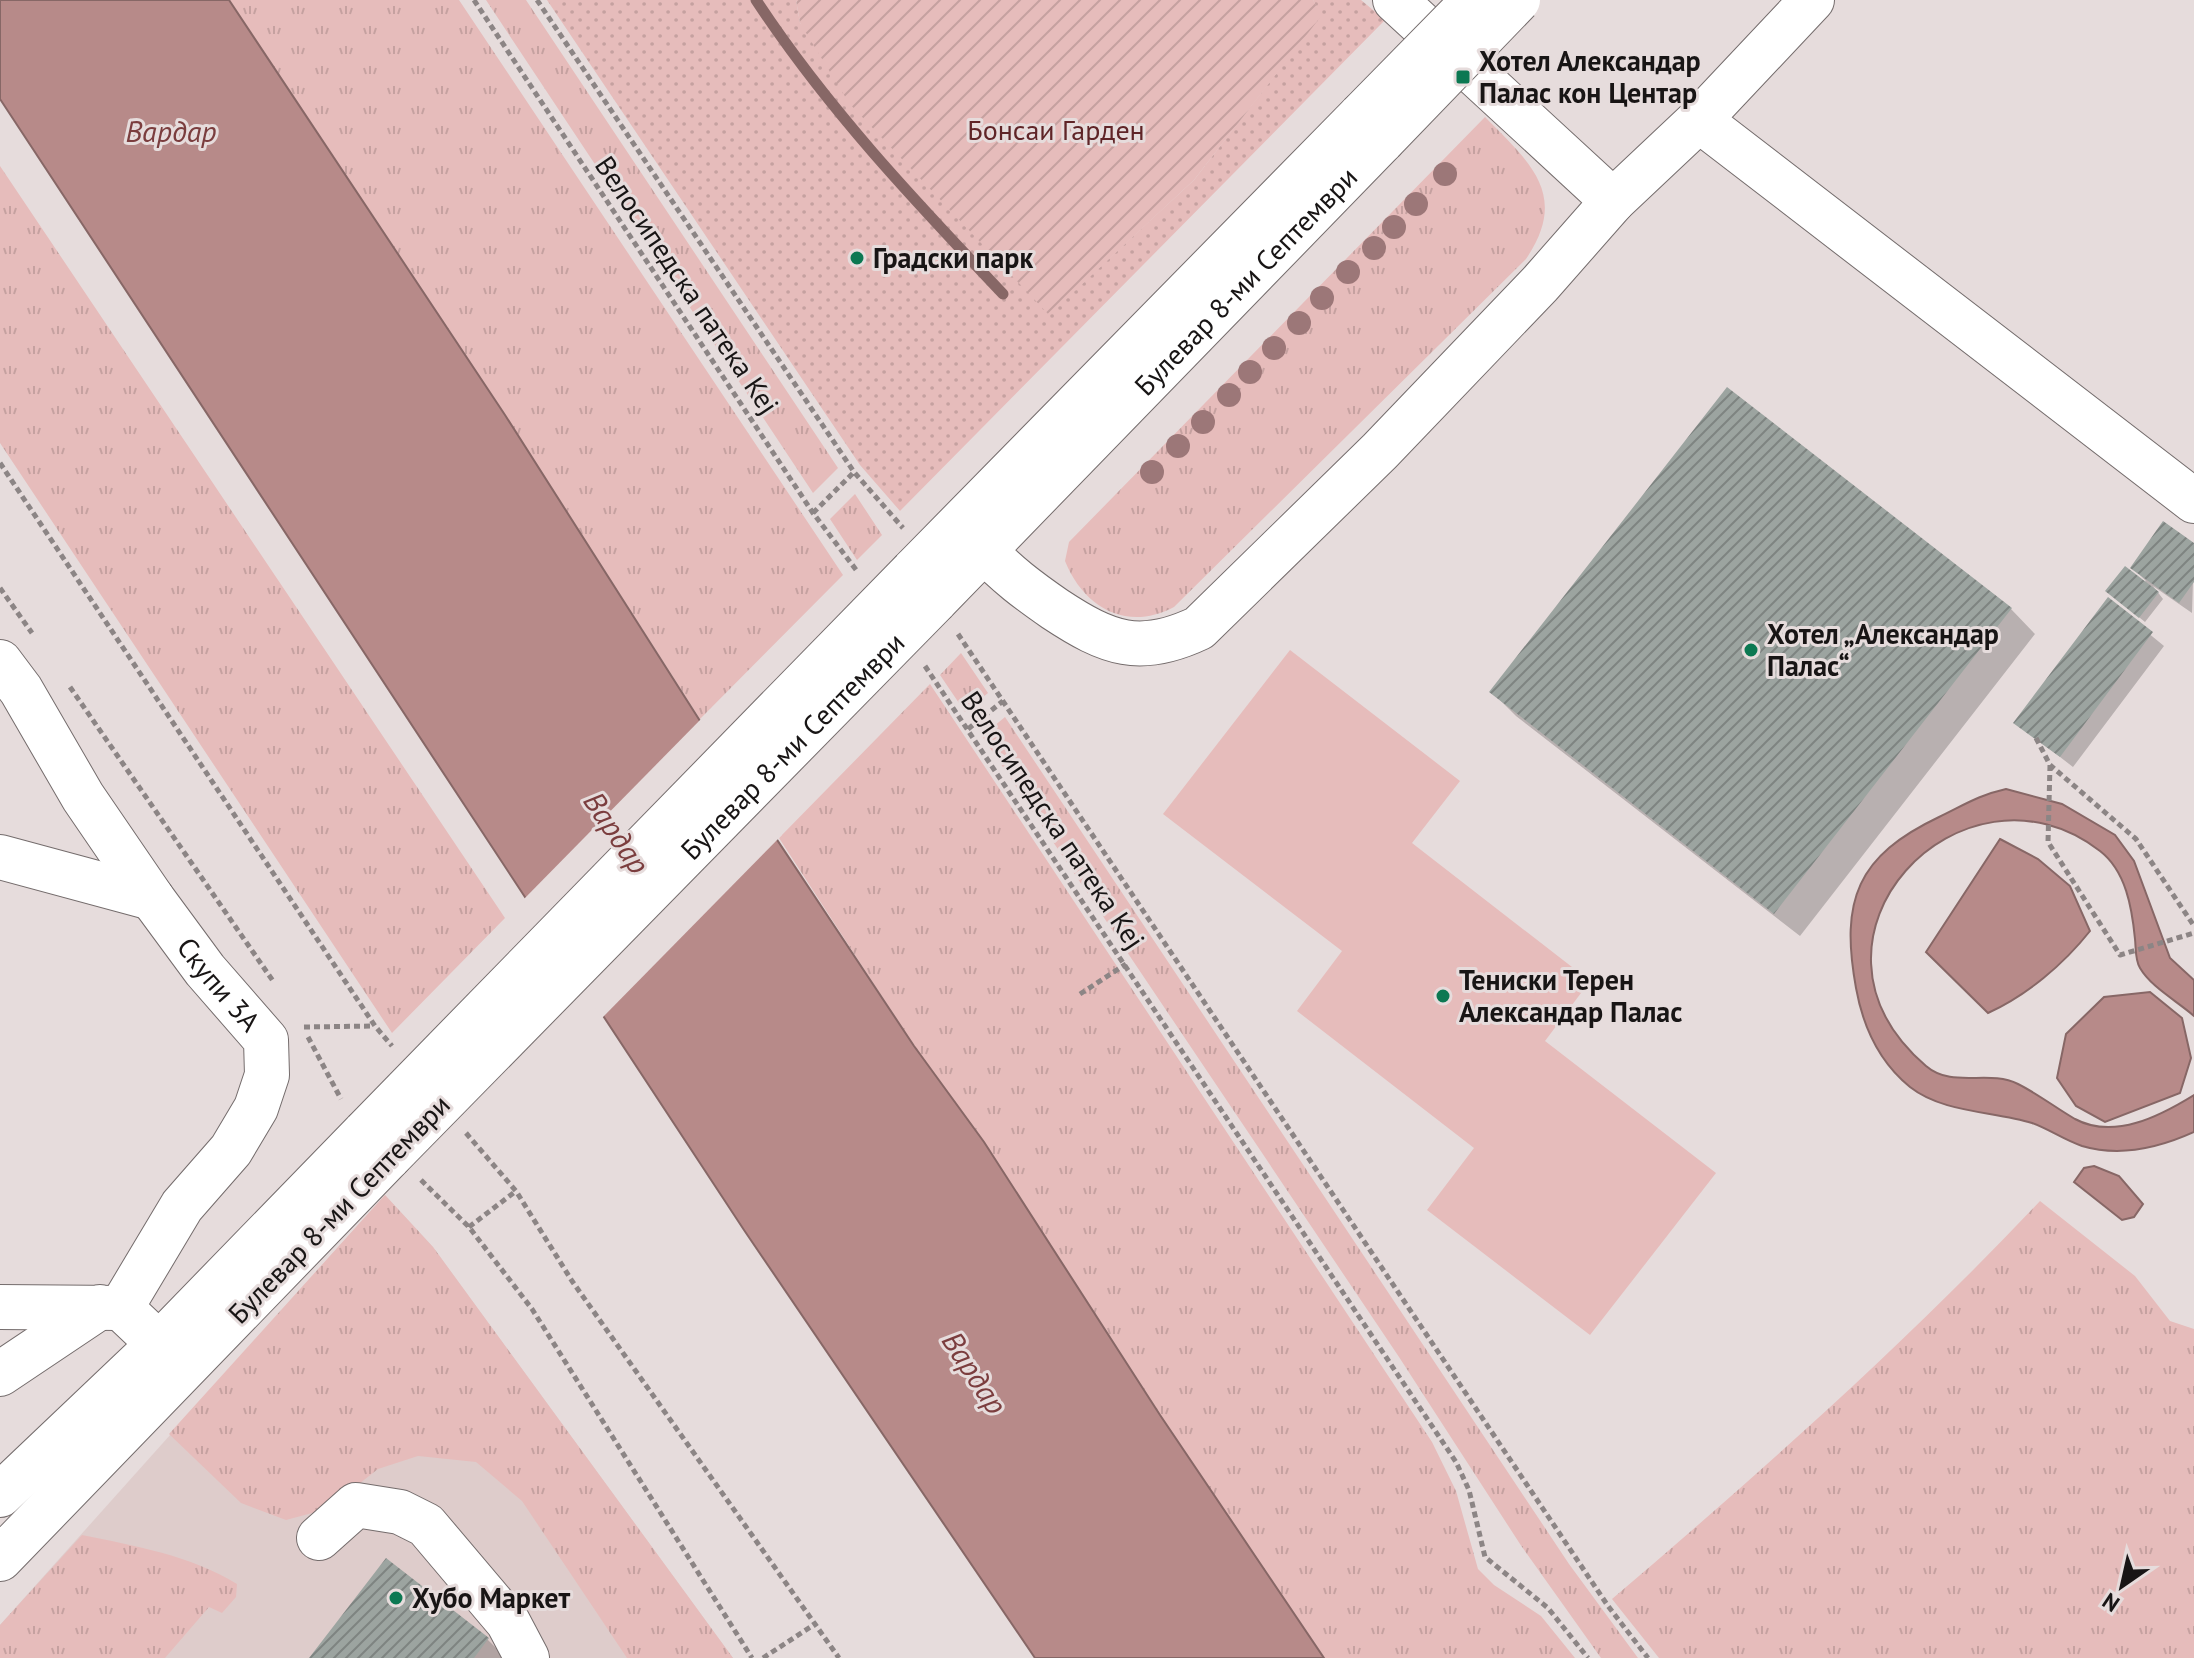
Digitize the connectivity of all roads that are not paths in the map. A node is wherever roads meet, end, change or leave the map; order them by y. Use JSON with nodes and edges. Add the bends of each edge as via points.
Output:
{"nodes":[{"id":1,"x":1395,"y":0,"type":"edge"},
{"id":2,"x":1474,"y":0,"type":"edge"},
{"id":3,"x":1518,"y":0,"type":"edge"},
{"id":4,"x":1812,"y":0,"type":"edge"},
{"id":5,"x":1699,"y":120,"type":"junction"},
{"id":6,"x":1372,"y":128,"type":"junction"},
{"id":7,"x":1613,"y":201,"type":"junction"},
{"id":8,"x":2194,"y":501,"type":"edge"},
{"id":9,"x":984,"y":550,"type":"junction"},
{"id":10,"x":935,"y":601,"type":"junction"},
{"id":11,"x":0,"y":662,"type":"edge"},
{"id":12,"x":0,"y":857,"type":"edge"},
{"id":13,"x":152,"y":898,"type":"junction"},
{"id":14,"x":377,"y":1144,"type":"junction"},
{"id":15,"x":0,"y":1307,"type":"edge"},
{"id":16,"x":110,"y":1308,"type":"junction"},
{"id":17,"x":159,"y":1344,"type":"junction"},
{"id":18,"x":0,"y":1374,"type":"edge"},
{"id":19,"x":0,"y":1495,"type":"edge"},
{"id":20,"x":319,"y":1538,"type":"dead end"},
{"id":21,"x":0,"y":1559,"type":"edge"},
{"id":22,"x":527,"y":1658,"type":"edge"}],
"edges":[{"from":1,"to":7,"type":"street"},
{"from":2,"to":6,"type":"street","name":"Булевар 8-ми Септември","bridge":true},
{"from":3,"to":6,"type":"street","name":"Булевар 8-ми Септември","bridge":true},
{"from":4,"to":5,"type":"street"},
{"from":5,"to":7,"type":"street"},
{"from":5,"to":8,"type":"street"},
{"from":6,"to":9,"type":"street","name":"Булевар 8-ми Септември"},
{"from":6,"to":10,"type":"street","name":"Булевар 8-ми Септември"},
{"from":7,"to":9,"type":"street","via":[[1380,451],[1199,628],[1172,641],[1146,645],[1098,636],[1009,577]]},
{"from":9,"to":10,"type":"street","name":"Булевар 8-ми Септември"},
{"from":10,"to":14,"type":"street","name":"Булевар 8-ми Септември","bridge":true},
{"from":11,"to":13,"type":"street","name":"Скупи 3А"},
{"from":12,"to":13,"type":"street"},
{"from":13,"to":16,"type":"street","name":"Скупи 3А","via":[[266,1040],[267,1075],[256,1108],[231,1150],[182,1206]]},
{"from":14,"to":17,"type":"street","name":"Булевар 8-ми Септември"},
{"from":14,"to":21,"type":"street","name":"Булевар 8-ми Септември"},
{"from":15,"to":16,"type":"street"},
{"from":16,"to":17,"type":"street"},
{"from":16,"to":18,"type":"street"},
{"from":17,"to":19,"type":"street","name":"Булевар 8-ми Септември"},
{"from":20,"to":22,"type":"street","via":[[356,1505],[400,1512],[426,1525],[508,1622]]}]}
